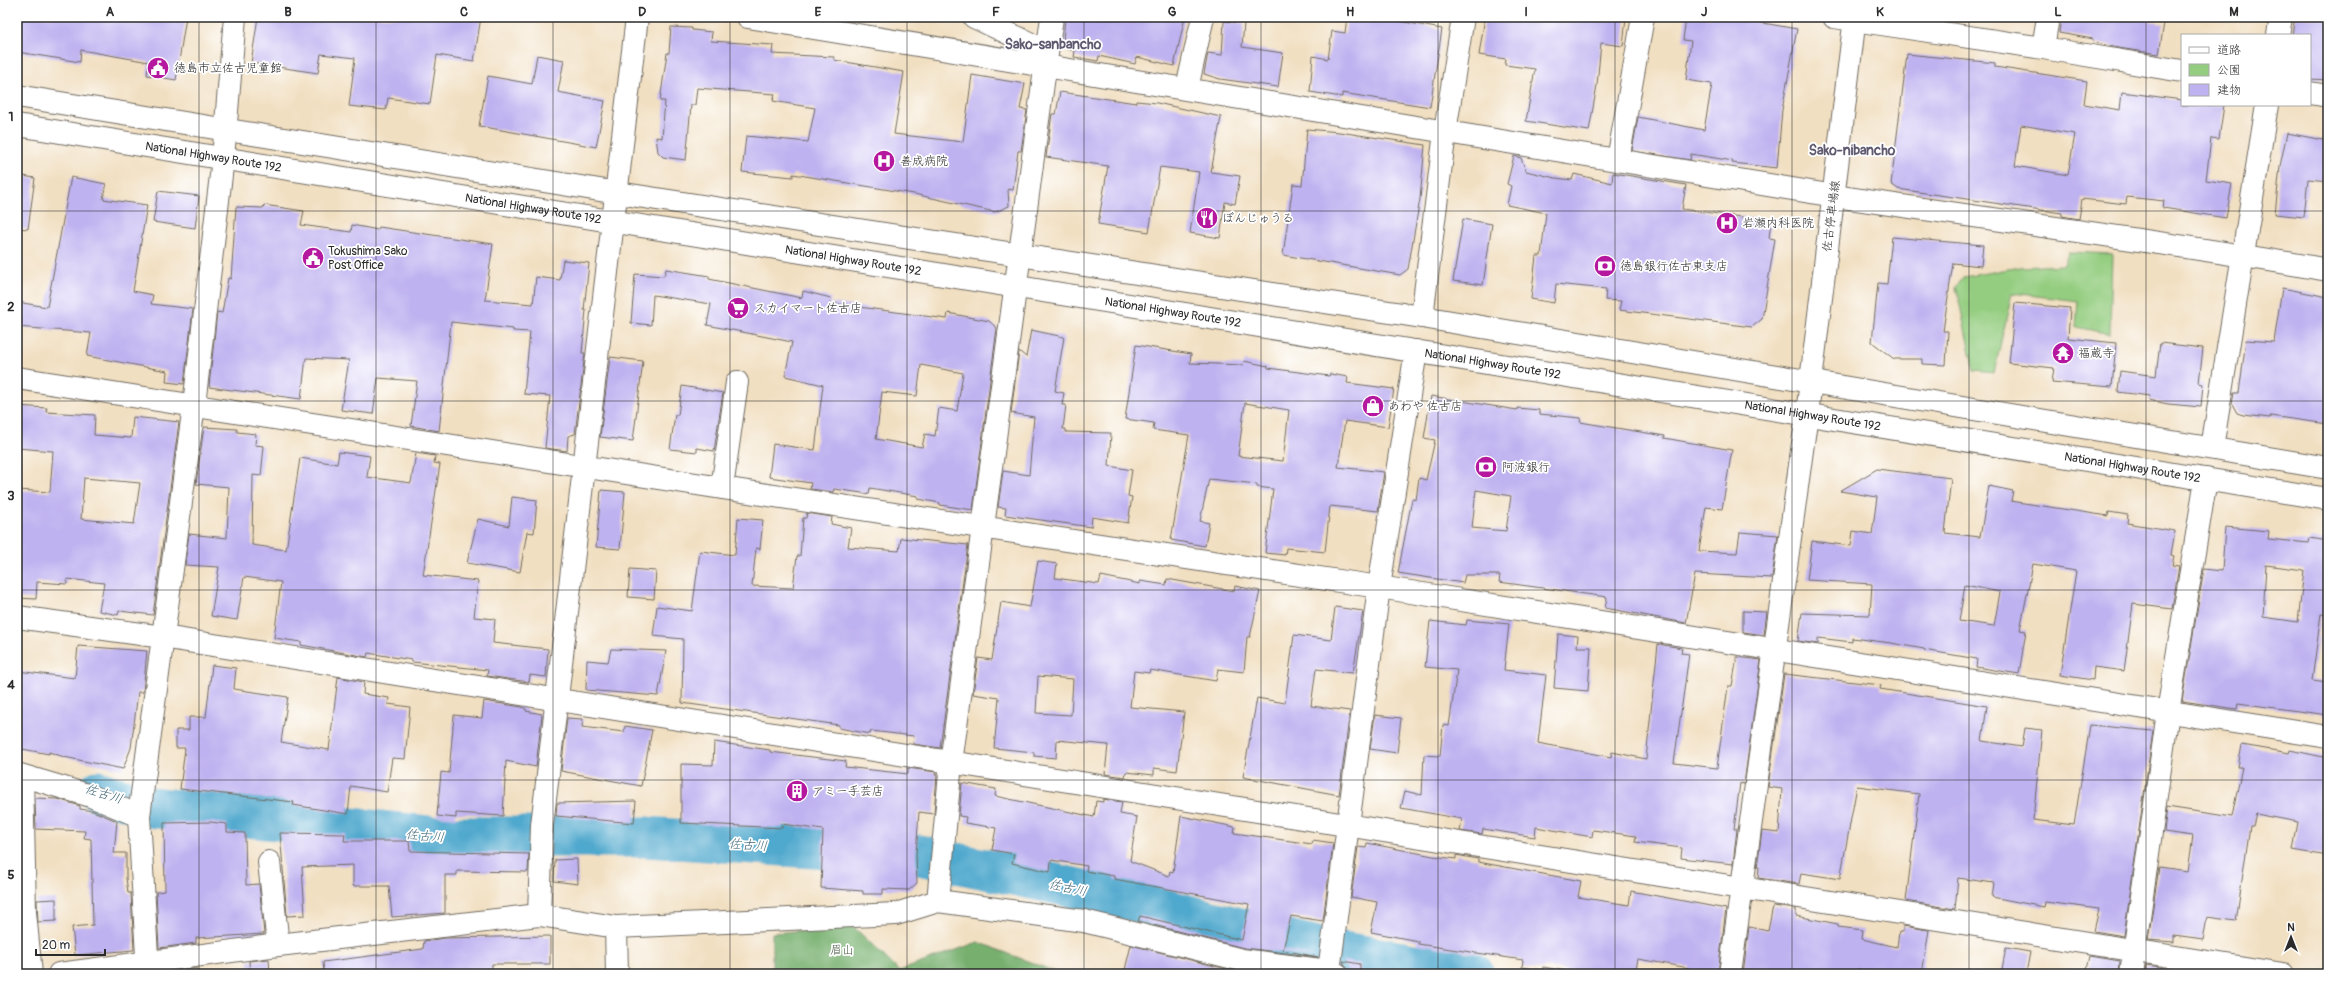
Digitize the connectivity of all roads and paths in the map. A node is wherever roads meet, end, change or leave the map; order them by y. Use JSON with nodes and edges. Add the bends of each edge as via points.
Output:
{"nodes":[{"id":1,"x":236,"y":17,"type":"edge"},
{"id":2,"x":637,"y":17,"type":"edge"},
{"id":3,"x":748,"y":17,"type":"edge"},
{"id":4,"x":974,"y":17,"type":"edge"},
{"id":5,"x":1052,"y":17,"type":"edge"},
{"id":6,"x":1203,"y":17,"type":"edge"},
{"id":7,"x":1463,"y":17,"type":"edge"},
{"id":8,"x":1643,"y":17,"type":"edge"},
{"id":9,"x":2048,"y":17,"type":"edge"},
{"id":10,"x":2281,"y":17,"type":"edge"},
{"id":11,"x":1848,"y":18,"type":"edge"},
{"id":12,"x":2278,"y":34,"type":"edge"},
{"id":13,"x":2043,"y":48,"type":"junction"},
{"id":14,"x":1046,"y":58,"type":"junction"},
{"id":15,"x":2181,"y":71,"type":"edge"},
{"id":16,"x":1187,"y":88,"type":"junction"},
{"id":17,"x":2311,"y":93,"type":"edge"},
{"id":18,"x":17,"y":96,"type":"edge"},
{"id":19,"x":2328,"y":96,"type":"edge"},
{"id":20,"x":2267,"y":106,"type":"edge"},
{"id":21,"x":17,"y":125,"type":"edge"},
{"id":22,"x":226,"y":131,"type":"junction"},
{"id":23,"x":1445,"y":132,"type":"junction"},
{"id":24,"x":223,"y":158,"type":"junction"},
{"id":25,"x":1618,"y":160,"type":"junction"},
{"id":26,"x":618,"y":193,"type":"junction"},
{"id":27,"x":1834,"y":196,"type":"junction"},
{"id":28,"x":614,"y":221,"type":"junction"},
{"id":29,"x":1019,"y":254,"type":"junction"},
{"id":30,"x":2242,"y":255,"type":"junction"},
{"id":31,"x":2328,"y":270,"type":"edge"},
{"id":32,"x":1015,"y":285,"type":"junction"},
{"id":33,"x":1422,"y":318,"type":"junction"},
{"id":34,"x":1416,"y":351,"type":"junction"},
{"id":35,"x":17,"y":378,"type":"edge"},
{"id":36,"x":1811,"y":381,"type":"junction"},
{"id":37,"x":737,"y":382,"type":"dead end"},
{"id":38,"x":194,"y":405,"type":"junction"},
{"id":39,"x":1807,"y":414,"type":"junction"},
{"id":40,"x":2212,"y":448,"type":"junction"},
{"id":41,"x":586,"y":467,"type":"junction"},
{"id":42,"x":2328,"y":468,"type":"edge"},
{"id":43,"x":2206,"y":479,"type":"junction"},
{"id":44,"x":722,"y":488,"type":"junction"},
{"id":45,"x":2328,"y":499,"type":"edge"},
{"id":46,"x":981,"y":528,"type":"junction"},
{"id":47,"x":1379,"y":587,"type":"junction"},
{"id":48,"x":17,"y":617,"type":"edge"},
{"id":49,"x":163,"y":638,"type":"junction"},
{"id":50,"x":1776,"y":650,"type":"junction"},
{"id":51,"x":556,"y":700,"type":"junction"},
{"id":52,"x":2168,"y":712,"type":"junction"},
{"id":53,"x":2328,"y":737,"type":"edge"},
{"id":54,"x":951,"y":763,"type":"junction"},
{"id":55,"x":19,"y":775,"type":"edge"},
{"id":56,"x":140,"y":807,"type":"junction"},
{"id":57,"x":1346,"y":826,"type":"junction"},
{"id":58,"x":269,"y":862,"type":"dead end"},
{"id":59,"x":1742,"y":887,"type":"junction"},
{"id":60,"x":938,"y":901,"type":"junction"},
{"id":61,"x":539,"y":915,"type":"junction"},
{"id":62,"x":616,"y":926,"type":"junction"},
{"id":63,"x":278,"y":945,"type":"junction"},
{"id":64,"x":2134,"y":950,"type":"junction"},
{"id":65,"x":1332,"y":967,"type":"edge"},
{"id":66,"x":147,"y":969,"type":"edge"},
{"id":67,"x":31,"y":974,"type":"edge"},
{"id":68,"x":59,"y":974,"type":"edge"},
{"id":69,"x":617,"y":974,"type":"edge"},
{"id":70,"x":1730,"y":974,"type":"edge"},
{"id":71,"x":2131,"y":974,"type":"edge"},
{"id":72,"x":2283,"y":974,"type":"edge"}],
"edges":[{"from":1,"to":22,"type":"main road"},
{"from":2,"to":26,"type":"main road"},
{"from":3,"to":14,"type":"main road"},
{"from":4,"to":14,"type":"main road"},
{"from":5,"to":14,"type":"main road"},
{"from":6,"to":16,"type":"main road"},
{"from":7,"to":23,"type":"main road"},
{"from":8,"to":25,"type":"main road"},
{"from":9,"to":13,"type":"main road"},
{"from":10,"to":12,"type":"main road"},
{"from":11,"to":13,"type":"main road"},
{"from":11,"to":27,"type":"main road","name":"佐古停車場線"},
{"from":13,"to":15,"type":"main road"},
{"from":14,"to":16,"type":"main road"},
{"from":14,"to":29,"type":"main road"},
{"from":16,"to":23,"type":"main road"},
{"from":17,"to":19,"type":"main road"},
{"from":18,"to":22,"type":"main road"},
{"from":20,"to":30,"type":"main road"},
{"from":21,"to":24,"type":"main road","name":"National Highway Route 192"},
{"from":22,"to":24,"type":"main road"},
{"from":22,"to":26,"type":"main road"},
{"from":23,"to":25,"type":"main road"},
{"from":23,"to":33,"type":"main road"},
{"from":24,"to":28,"type":"main road","name":"National Highway Route 192"},
{"from":24,"to":38,"type":"main road"},
{"from":25,"to":27,"type":"main road"},
{"from":26,"to":28,"type":"main road"},
{"from":26,"to":29,"type":"main road"},
{"from":27,"to":30,"type":"main road"},
{"from":27,"to":36,"type":"main road","name":"佐古停車場線"},
{"from":28,"to":32,"type":"main road","name":"National Highway Route 192"},
{"from":28,"to":41,"type":"main road"},
{"from":29,"to":32,"type":"main road"},
{"from":29,"to":33,"type":"main road"},
{"from":30,"to":31,"type":"main road"},
{"from":30,"to":40,"type":"main road"},
{"from":32,"to":34,"type":"main road","name":"National Highway Route 192"},
{"from":32,"to":46,"type":"main road"},
{"from":33,"to":36,"type":"main road"},
{"from":34,"to":39,"type":"main road","name":"National Highway Route 192"},
{"from":34,"to":47,"type":"main road"},
{"from":35,"to":38,"type":"main road"},
{"from":36,"to":39,"type":"main road","name":"佐古停車場線"},
{"from":36,"to":40,"type":"main road"},
{"from":37,"to":44,"type":"main road"},
{"from":38,"to":41,"type":"main road"},
{"from":38,"to":49,"type":"main road"},
{"from":39,"to":43,"type":"main road","name":"National Highway Route 192"},
{"from":39,"to":50,"type":"main road","name":"佐古停車場線"},
{"from":40,"to":42,"type":"main road"},
{"from":41,"to":44,"type":"main road"},
{"from":41,"to":51,"type":"main road"},
{"from":43,"to":45,"type":"main road","name":"National Highway Route 192"},
{"from":43,"to":52,"type":"main road"},
{"from":44,"to":46,"type":"main road"},
{"from":46,"to":47,"type":"main road"},
{"from":46,"to":54,"type":"main road"},
{"from":47,"to":50,"type":"main road"},
{"from":47,"to":57,"type":"main road"},
{"from":48,"to":49,"type":"main road"},
{"from":49,"to":51,"type":"main road"},
{"from":49,"to":56,"type":"main road"},
{"from":50,"to":52,"type":"main road"},
{"from":50,"to":59,"type":"main road","name":"佐古停車場線"},
{"from":51,"to":54,"type":"main road"},
{"from":51,"to":61,"type":"main road","via":[[542,834]]},
{"from":52,"to":53,"type":"main road"},
{"from":52,"to":64,"type":"main road"},
{"from":54,"to":57,"type":"main road"},
{"from":54,"to":60,"type":"main road"},
{"from":55,"to":56,"type":"main road"},
{"from":55,"to":67,"type":"main road","via":[[25,912]]},
{"from":56,"to":66,"type":"main road"},
{"from":57,"to":59,"type":"main road"},
{"from":57,"to":65,"type":"main road"},
{"from":58,"to":63,"type":"main road"},
{"from":59,"to":64,"type":"main road"},
{"from":59,"to":70,"type":"main road","name":"佐古停車場線"},
{"from":60,"to":62,"type":"main road","via":[[896,914]]},
{"from":60,"to":65,"type":"main road","via":[[1084,921],[1242,960]]},
{"from":61,"to":62,"type":"main road"},
{"from":61,"to":63,"type":"main road"},
{"from":62,"to":69,"type":"main road"},
{"from":63,"to":66,"type":"main road"},
{"from":64,"to":71,"type":"main road"},
{"from":64,"to":72,"type":"main road"},
{"from":66,"to":68,"type":"main road"}]}
